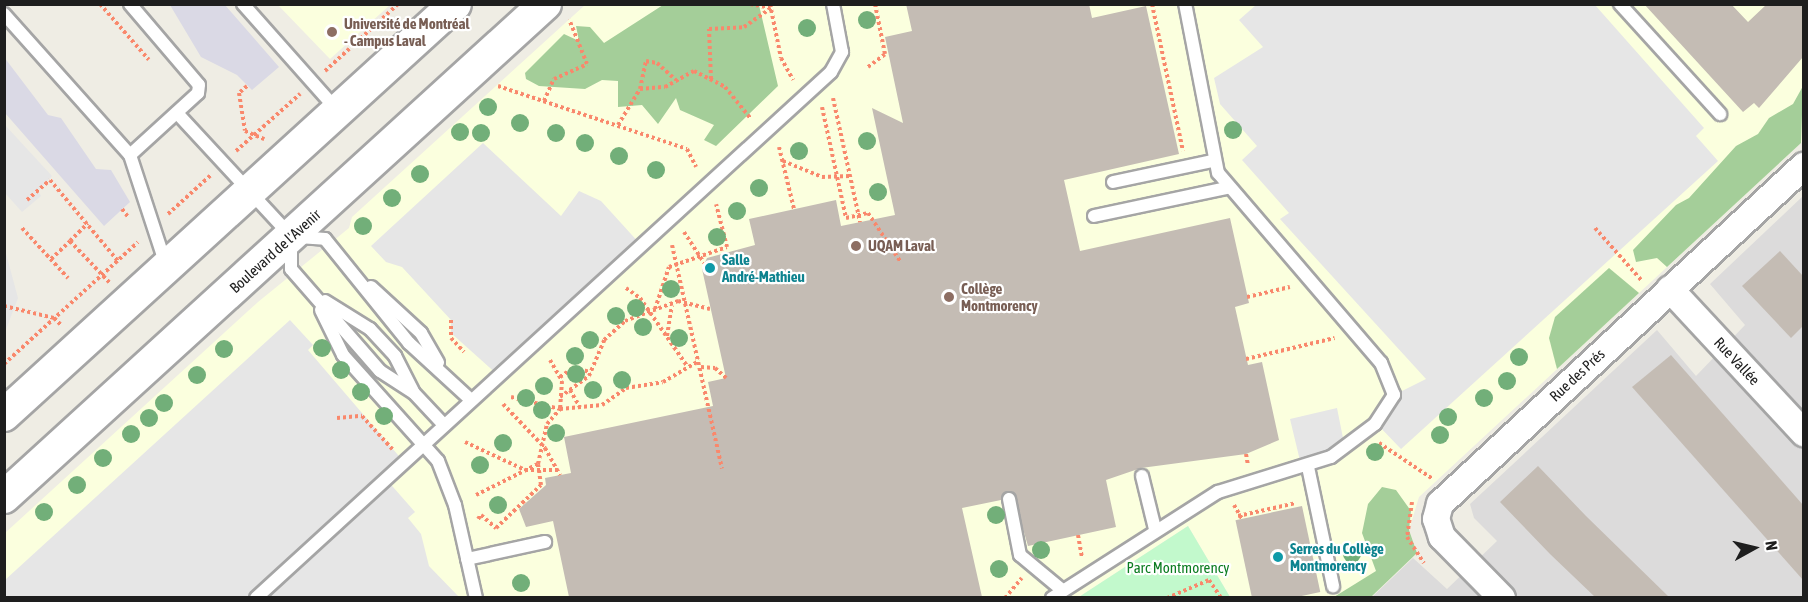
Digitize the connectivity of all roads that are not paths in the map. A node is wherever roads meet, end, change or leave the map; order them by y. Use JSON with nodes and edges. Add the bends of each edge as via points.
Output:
{"nodes":[{"id":1,"x":130,"y":4,"type":"edge"},
{"id":2,"x":243,"y":4,"type":"edge"},
{"id":3,"x":455,"y":4,"type":"edge"},
{"id":4,"x":833,"y":4,"type":"edge"},
{"id":5,"x":1185,"y":4,"type":"edge"},
{"id":6,"x":1620,"y":4,"type":"edge"},
{"id":7,"x":556,"y":10,"type":"edge"},
{"id":8,"x":4,"y":14,"type":"edge"},
{"id":9,"x":338,"y":111,"type":"junction"},
{"id":10,"x":177,"y":113,"type":"junction"},
{"id":11,"x":1720,"y":114,"type":"dead end"},
{"id":12,"x":130,"y":155,"type":"junction"},
{"id":13,"x":1213,"y":161,"type":"junction"},
{"id":14,"x":1803,"y":166,"type":"edge"},
{"id":15,"x":1113,"y":182,"type":"dead end"},
{"id":16,"x":1227,"y":188,"type":"junction"},
{"id":17,"x":250,"y":191,"type":"junction"},
{"id":18,"x":1094,"y":216,"type":"dead end"},
{"id":19,"x":291,"y":236,"type":"junction"},
{"id":20,"x":166,"y":268,"type":"junction"},
{"id":21,"x":1658,"y":288,"type":"junction"},
{"id":22,"x":313,"y":294,"type":"junction"},
{"id":23,"x":414,"y":393,"type":"junction"},
{"id":24,"x":471,"y":400,"type":"junction"},
{"id":25,"x":4,"y":415,"type":"edge"},
{"id":26,"x":444,"y":425,"type":"junction"},
{"id":27,"x":1803,"y":433,"type":"edge"},
{"id":28,"x":424,"y":444,"type":"junction"},
{"id":29,"x":1308,"y":467,"type":"junction"},
{"id":30,"x":1142,"y":476,"type":"dead end"},
{"id":31,"x":4,"y":496,"type":"edge"},
{"id":32,"x":1009,"y":498,"type":"dead end"},
{"id":33,"x":1155,"y":530,"type":"junction"},
{"id":34,"x":546,"y":542,"type":"dead end"},
{"id":35,"x":468,"y":559,"type":"junction"},
{"id":36,"x":1333,"y":586,"type":"dead end"},
{"id":37,"x":1057,"y":594,"type":"edge"},
{"id":38,"x":256,"y":597,"type":"edge"},
{"id":39,"x":476,"y":597,"type":"edge"},
{"id":40,"x":1502,"y":597,"type":"edge"}],
"edges":[{"from":1,"to":10,"type":"lane","via":[[198,81],[198,93]]},
{"from":2,"to":9,"type":"lane"},
{"from":3,"to":9,"type":"street"},
{"from":4,"to":24,"type":"lane","via":[[842,52],[831,72]]},
{"from":5,"to":13,"type":"lane"},
{"from":6,"to":11,"type":"lane"},
{"from":7,"to":19,"type":"street","name":"Boulevard de l'Avenir"},
{"from":8,"to":12,"type":"lane"},
{"from":9,"to":17,"type":"street"},
{"from":10,"to":12,"type":"lane"},
{"from":10,"to":17,"type":"lane"},
{"from":12,"to":20,"type":"lane"},
{"from":13,"to":15,"type":"lane"},
{"from":13,"to":16,"type":"lane"},
{"from":14,"to":21,"type":"street","name":"Rue des Prés"},
{"from":16,"to":18,"type":"lane"},
{"from":16,"to":29,"type":"lane","via":[[1392,382],[1392,401],[1375,424]]},
{"from":17,"to":19,"type":"lane"},
{"from":17,"to":20,"type":"street"},
{"from":19,"to":22,"type":"lane","via":[[291,270]]},
{"from":19,"to":24,"type":"lane","via":[[325,239],[364,282],[421,333],[440,366]]},
{"from":19,"to":31,"type":"street","name":"Boulevard de l'Avenir"},
{"from":20,"to":25,"type":"street"},
{"from":21,"to":27,"type":"street","name":"Rue Vallée"},
{"from":21,"to":40,"type":"street","name":"Rue des Prés","via":[[1437,508],[1442,537]]},
{"from":22,"to":23,"type":"lane","via":[[380,371]]},
{"from":22,"to":23,"type":"lane","via":[[370,329],[394,356]]},
{"from":22,"to":28,"type":"lane","via":[[343,355]]},
{"from":23,"to":26,"type":"lane"},
{"from":24,"to":26,"type":"lane"},
{"from":26,"to":28,"type":"lane"},
{"from":28,"to":35,"type":"lane","via":[[446,479]]},
{"from":28,"to":38,"type":"lane"},
{"from":29,"to":33,"type":"lane","via":[[1218,492]]},
{"from":29,"to":36,"type":"lane"},
{"from":30,"to":33,"type":"lane"},
{"from":32,"to":37,"type":"lane","via":[[1020,555]]},
{"from":33,"to":37,"type":"lane"},
{"from":34,"to":35,"type":"lane"},
{"from":35,"to":39,"type":"lane"}]}
